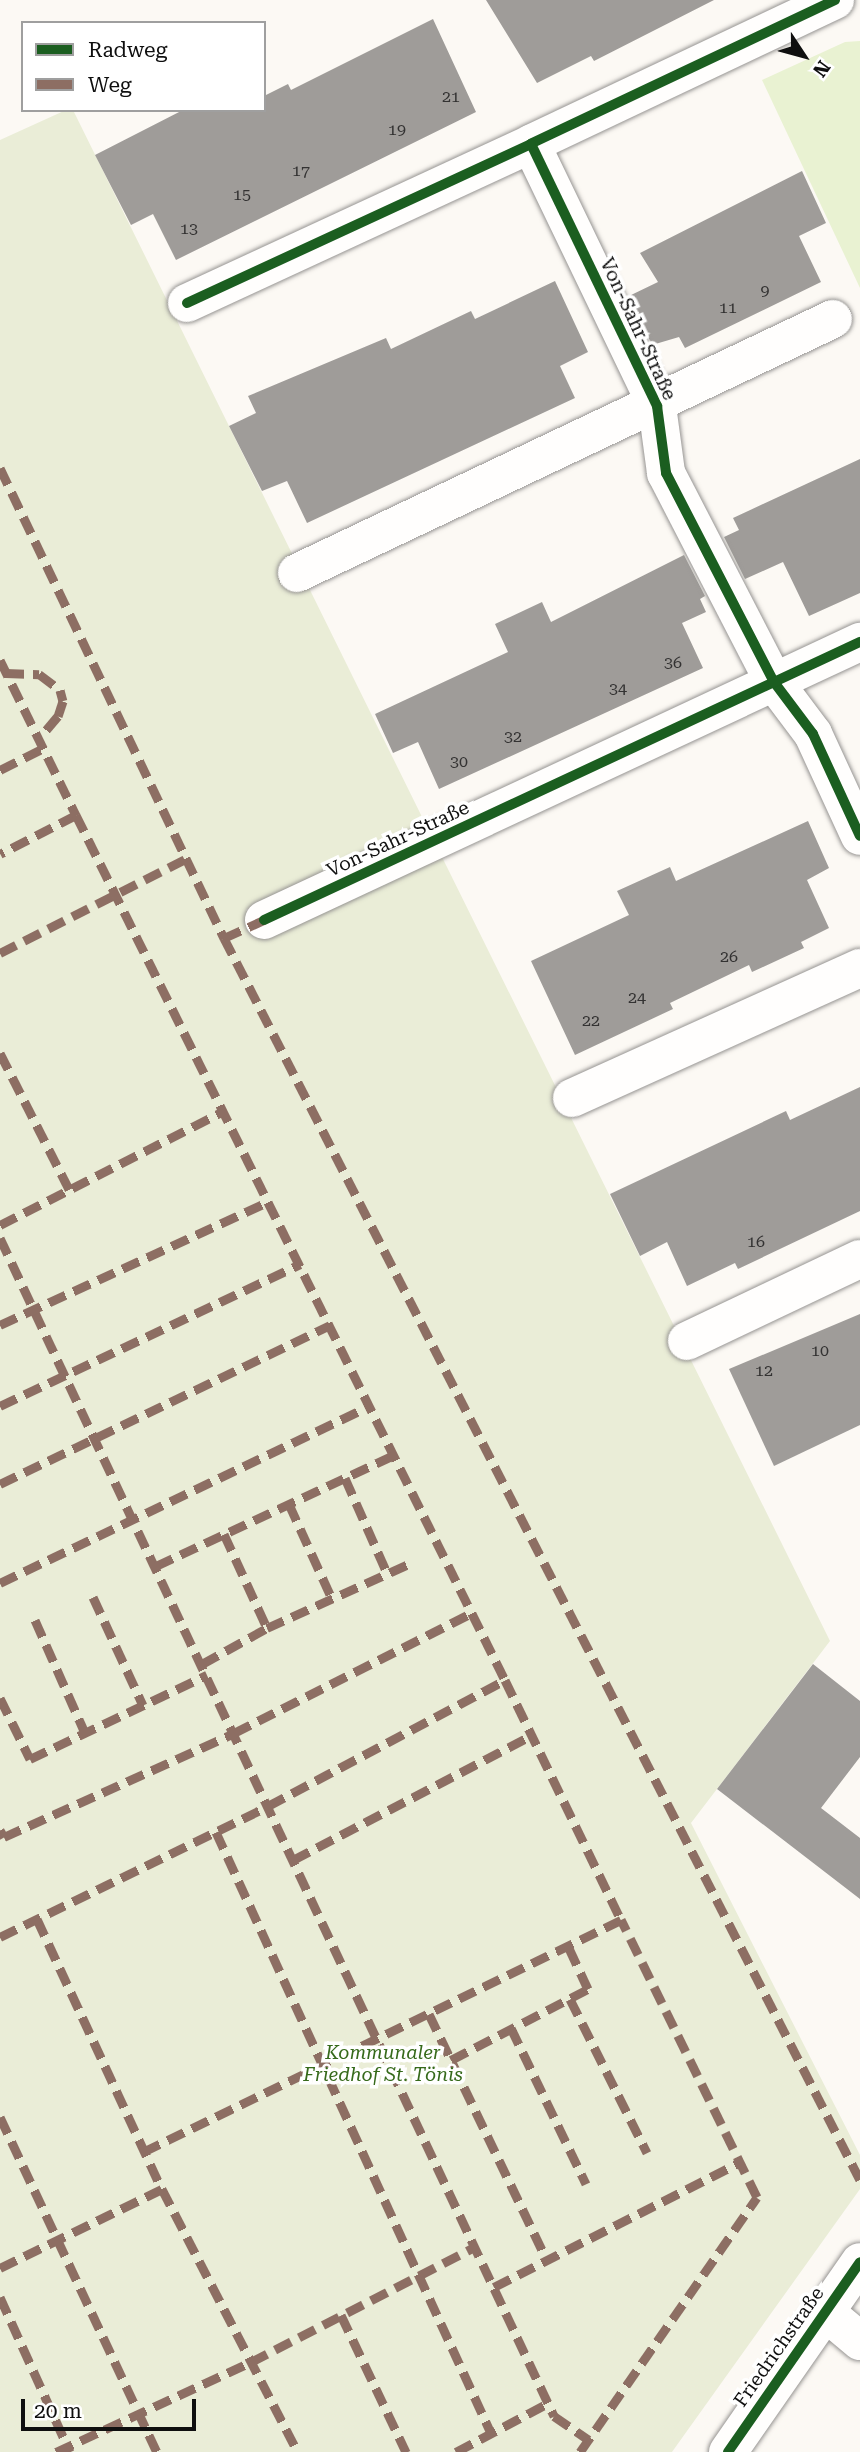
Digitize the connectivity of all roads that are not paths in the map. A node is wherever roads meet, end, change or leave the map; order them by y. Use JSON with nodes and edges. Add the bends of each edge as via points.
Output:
{"nodes":[{"id":1,"x":835,"y":0,"type":"edge"},
{"id":2,"x":531,"y":144,"type":"junction"},
{"id":3,"x":187,"y":303,"type":"dead end"},
{"id":4,"x":833,"y":319,"type":"dead end"},
{"id":5,"x":657,"y":406,"type":"junction"},
{"id":6,"x":296,"y":573,"type":"dead end"},
{"id":7,"x":860,"y":642,"type":"edge"},
{"id":8,"x":774,"y":682,"type":"junction"},
{"id":9,"x":860,"y":836,"type":"edge"},
{"id":10,"x":264,"y":920,"type":"dead end"},
{"id":11,"x":860,"y":968,"type":"edge"},
{"id":12,"x":572,"y":1098,"type":"dead end"},
{"id":13,"x":860,"y":1259,"type":"edge"},
{"id":14,"x":687,"y":1341,"type":"dead end"},
{"id":15,"x":860,"y":2262,"type":"edge"},
{"id":16,"x":824,"y":2311,"type":"junction"},
{"id":17,"x":860,"y":2341,"type":"edge"},
{"id":18,"x":728,"y":2452,"type":"edge"}],
"edges":[{"from":1,"to":2,"type":"street"},
{"from":2,"to":3,"type":"street"},
{"from":2,"to":5,"type":"street","name":"Von-Sahr-Straße"},
{"from":4,"to":5,"type":"street","name":"Von-Sahr-Straße"},
{"from":5,"to":6,"type":"street","name":"Von-Sahr-Straße"},
{"from":5,"to":8,"type":"street","name":"Von-Sahr-Straße","via":[[666,473]]},
{"from":7,"to":8,"type":"street","name":"Von-Sahr-Straße"},
{"from":8,"to":9,"type":"street","name":"Von-Sahr-Straße","via":[[813,734]]},
{"from":8,"to":10,"type":"street","name":"Von-Sahr-Straße"},
{"from":11,"to":12,"type":"street"},
{"from":13,"to":14,"type":"street"},
{"from":15,"to":16,"type":"street","name":"Friedrichstraße"},
{"from":16,"to":17,"type":"street"},
{"from":16,"to":18,"type":"street","name":"Friedrichstraße"}]}
